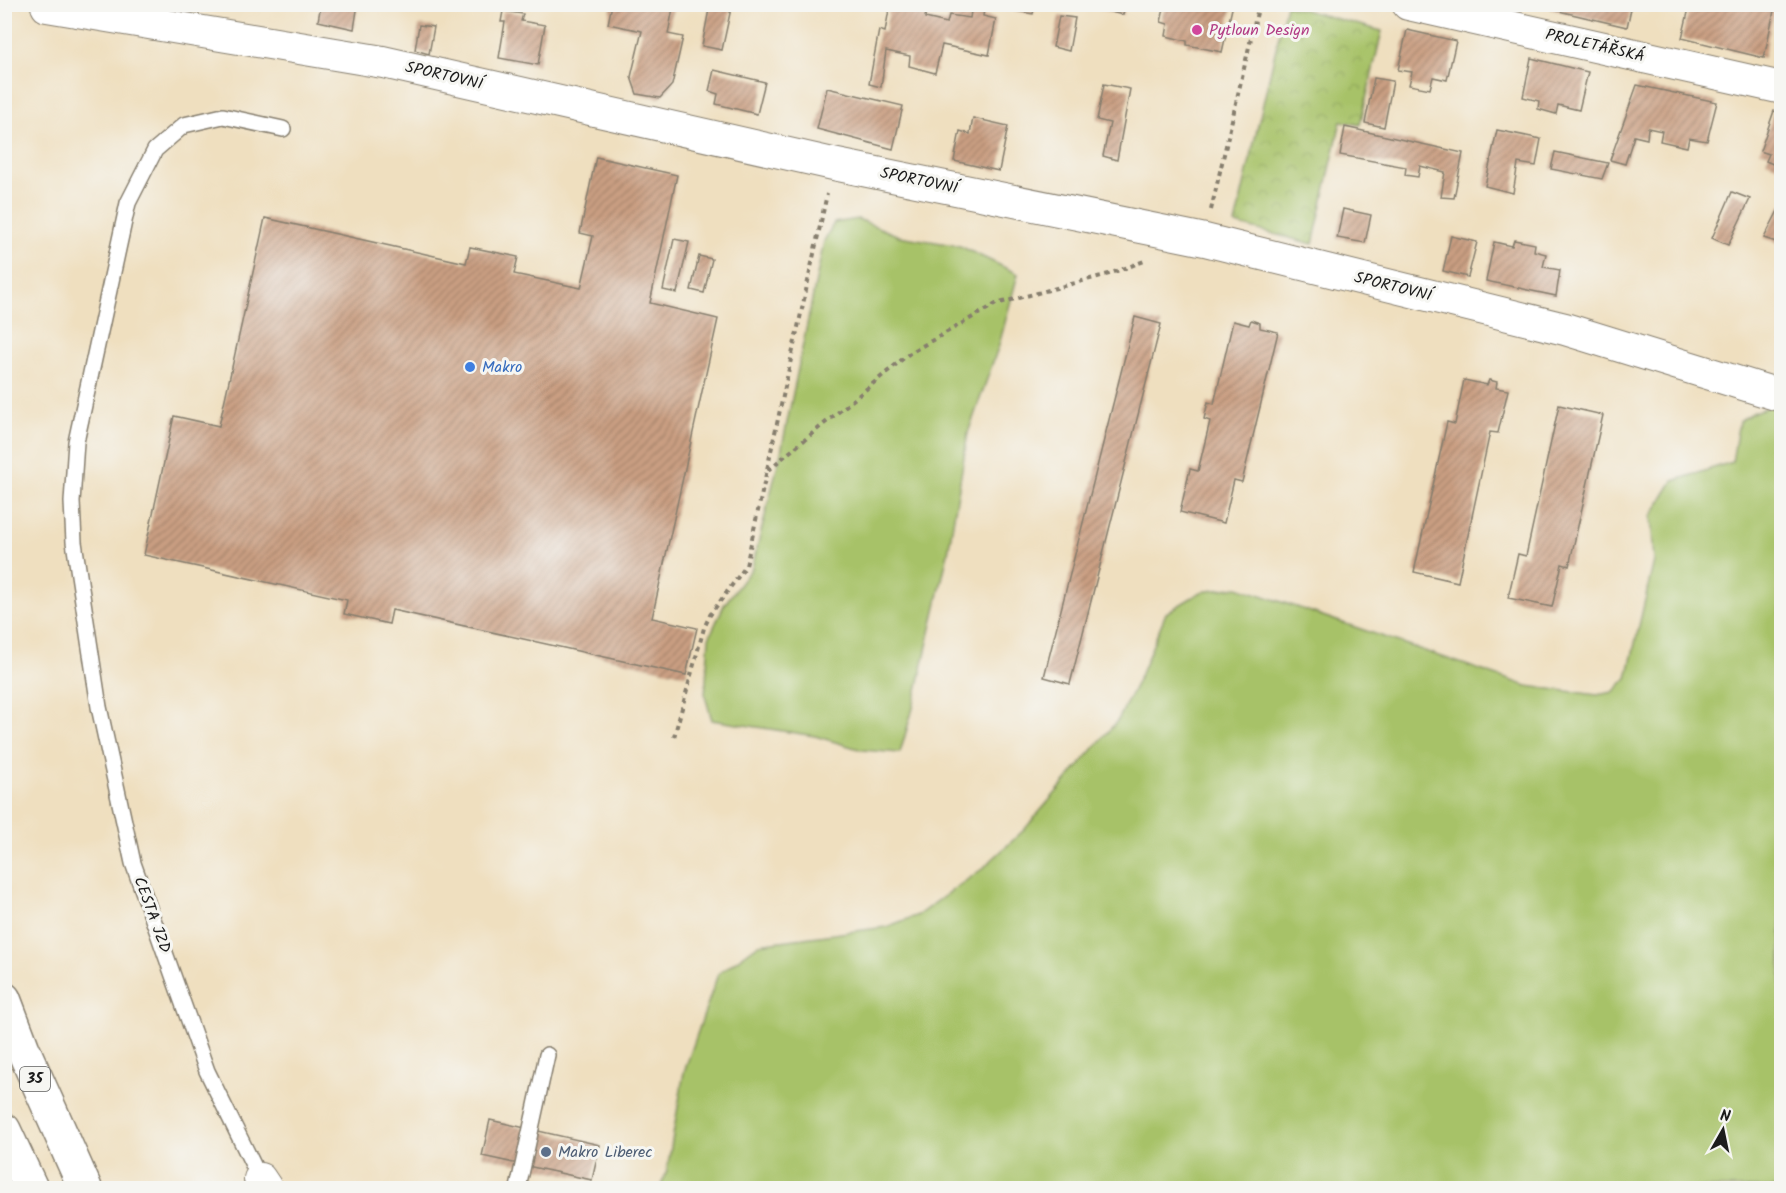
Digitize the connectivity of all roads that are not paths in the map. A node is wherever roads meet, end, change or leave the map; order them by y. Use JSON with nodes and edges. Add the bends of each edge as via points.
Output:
{"nodes":[{"id":1,"x":1408,"y":4,"type":"edge"},
{"id":2,"x":47,"y":6,"type":"dead end"},
{"id":3,"x":1782,"y":88,"type":"edge"},
{"id":4,"x":283,"y":129,"type":"dead end"},
{"id":5,"x":1782,"y":396,"type":"edge"},
{"id":6,"x":4,"y":999,"type":"edge"},
{"id":7,"x":547,"y":1055,"type":"dead end"},
{"id":8,"x":4,"y":1130,"type":"edge"},
{"id":9,"x":69,"y":1157,"type":"junction"},
{"id":10,"x":262,"y":1184,"type":"edge"},
{"id":11,"x":31,"y":1188,"type":"edge"},
{"id":12,"x":85,"y":1188,"type":"edge"},
{"id":13,"x":91,"y":1188,"type":"edge"},
{"id":14,"x":518,"y":1188,"type":"edge"}],
"edges":[{"from":1,"to":3,"type":"street","name":"PROLETÁŘSKÁ"},
{"from":2,"to":5,"type":"street","name":"SPORTOVNÍ","via":[[382,62],[833,164],[1205,240],[1565,329]]},
{"from":4,"to":10,"type":"lane","name":"CESTA JZD","via":[[223,116],[184,125],[155,150],[128,202],[75,453],[72,502],[74,542],[99,707],[134,863],[207,1071]]},
{"from":6,"to":9,"type":"highway","number":"35"},
{"from":7,"to":14,"type":"lane"},
{"from":8,"to":11,"type":"highway"},
{"from":9,"to":12,"type":"highway","number":"35"},
{"from":9,"to":13,"type":"highway"}]}
